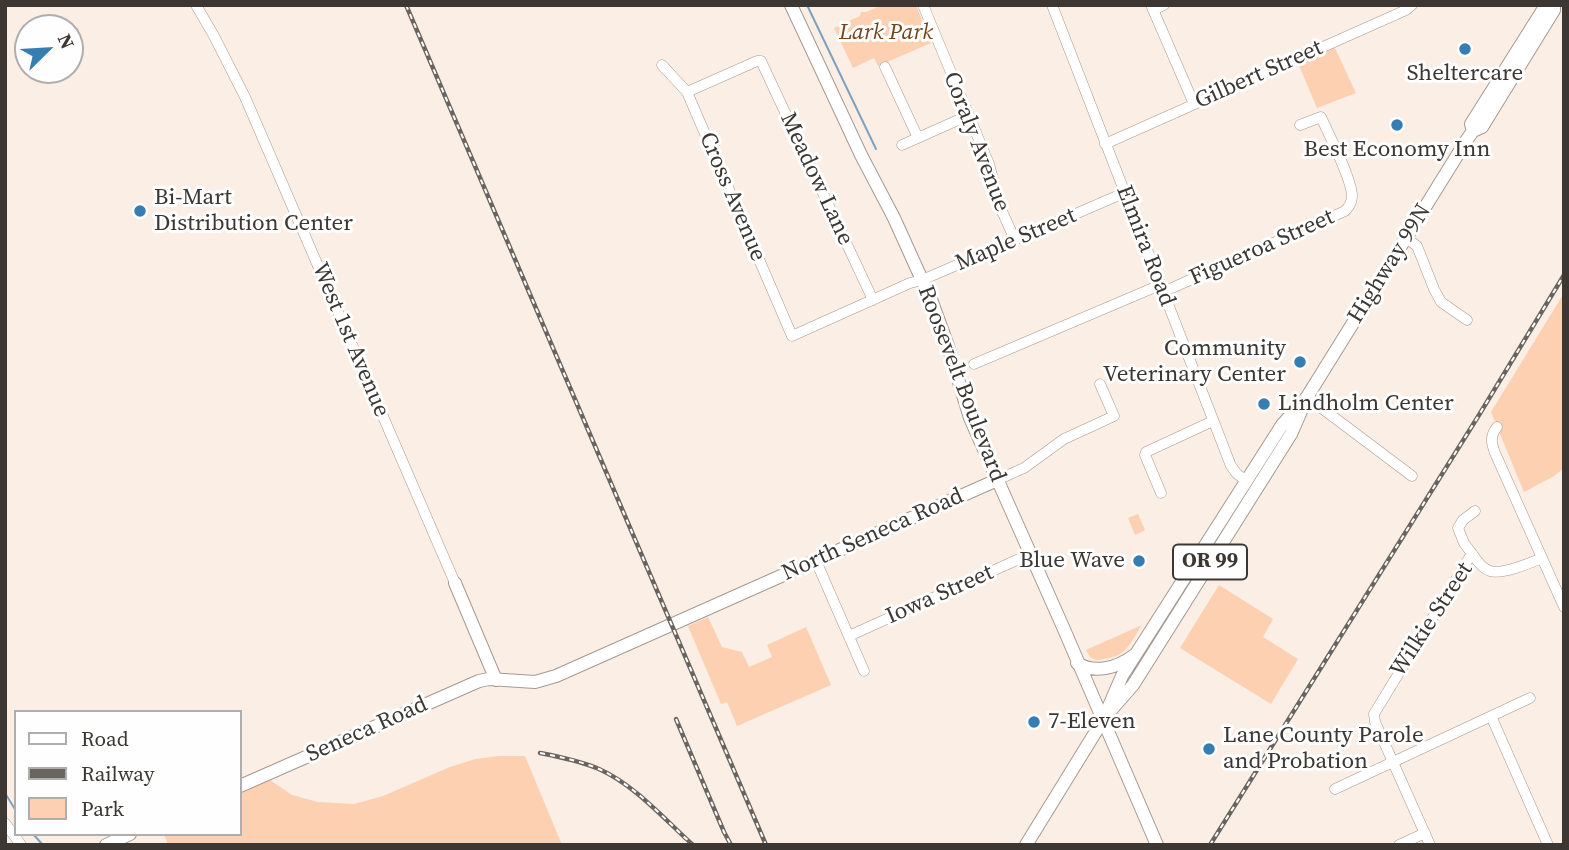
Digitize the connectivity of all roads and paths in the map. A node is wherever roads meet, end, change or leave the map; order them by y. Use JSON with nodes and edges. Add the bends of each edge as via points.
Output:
{"nodes":[{"id":1,"x":196,"y":5,"type":"edge"},
{"id":2,"x":791,"y":5,"type":"edge"},
{"id":3,"x":923,"y":5,"type":"edge"},
{"id":4,"x":1052,"y":5,"type":"edge"},
{"id":5,"x":1164,"y":5,"type":"edge"},
{"id":6,"x":1412,"y":5,"type":"edge"},
{"id":7,"x":1546,"y":5,"type":"edge"},
{"id":8,"x":1554,"y":5,"type":"edge"},
{"id":9,"x":1152,"y":8,"type":"edge"},
{"id":10,"x":662,"y":65,"type":"dead end"},
{"id":11,"x":885,"y":67,"type":"dead end"},
{"id":12,"x":687,"y":92,"type":"junction"},
{"id":13,"x":1194,"y":104,"type":"junction"},
{"id":14,"x":967,"y":116,"type":"junction"},
{"id":15,"x":1300,"y":125,"type":"dead end"},
{"id":16,"x":1473,"y":131,"type":"junction"},
{"id":17,"x":918,"y":138,"type":"junction"},
{"id":18,"x":1105,"y":144,"type":"junction"},
{"id":19,"x":902,"y":145,"type":"dead end"},
{"id":20,"x":1124,"y":193,"type":"junction"},
{"id":21,"x":1406,"y":238,"type":"junction"},
{"id":22,"x":1015,"y":240,"type":"junction"},
{"id":23,"x":922,"y":280,"type":"junction"},
{"id":24,"x":1161,"y":288,"type":"junction"},
{"id":25,"x":873,"y":300,"type":"junction"},
{"id":26,"x":1467,"y":320,"type":"dead end"},
{"id":27,"x":792,"y":336,"type":"joint"},
{"id":28,"x":974,"y":365,"type":"dead end"},
{"id":29,"x":1100,"y":384,"type":"dead end"},
{"id":30,"x":1307,"y":397,"type":"junction"},
{"id":31,"x":1213,"y":421,"type":"junction"},
{"id":32,"x":1497,"y":427,"type":"dead end"},
{"id":33,"x":1412,"y":476,"type":"dead end"},
{"id":34,"x":997,"y":480,"type":"junction"},
{"id":35,"x":1247,"y":481,"type":"junction"},
{"id":36,"x":1161,"y":493,"type":"dead end"},
{"id":37,"x":1475,"y":511,"type":"dead end"},
{"id":38,"x":1030,"y":554,"type":"junction"},
{"id":39,"x":1473,"y":555,"type":"junction"},
{"id":40,"x":1542,"y":558,"type":"junction"},
{"id":41,"x":816,"y":561,"type":"junction"},
{"id":42,"x":455,"y":583,"type":"joint"},
{"id":43,"x":1564,"y":607,"type":"edge"},
{"id":44,"x":849,"y":636,"type":"junction"},
{"id":45,"x":1139,"y":652,"type":"junction"},
{"id":46,"x":1077,"y":663,"type":"junction"},
{"id":47,"x":864,"y":671,"type":"dead end"},
{"id":48,"x":496,"y":680,"type":"junction"},
{"id":49,"x":1530,"y":698,"type":"dead end"},
{"id":50,"x":1491,"y":716,"type":"junction"},
{"id":51,"x":1102,"y":720,"type":"junction"},
{"id":52,"x":1394,"y":761,"type":"junction"},
{"id":53,"x":242,"y":785,"type":"edge"},
{"id":54,"x":1335,"y":789,"type":"dead end"},
{"id":55,"x":1425,"y":833,"type":"junction"},
{"id":56,"x":126,"y":836,"type":"edge"},
{"id":57,"x":106,"y":845,"type":"edge"},
{"id":58,"x":1026,"y":845,"type":"edge"},
{"id":59,"x":1157,"y":845,"type":"edge"},
{"id":60,"x":1399,"y":845,"type":"edge"},
{"id":61,"x":1430,"y":845,"type":"edge"},
{"id":62,"x":1548,"y":845,"type":"edge"}],
"edges":[{"from":1,"to":42,"type":"street","name":"West 1st Avenue","via":[[245,97]]},
{"from":2,"to":23,"type":"main road","name":"Roosevelt Boulevard"},
{"from":3,"to":14,"type":"street","name":"Coraly Avenue"},
{"from":4,"to":18,"type":"street","name":"Elmira Road"},
{"from":5,"to":9,"type":"street"},
{"from":6,"to":13,"type":"street","name":"Gilbert Street"},
{"from":7,"to":16,"type":"main road","name":"Highway 99N","number":"OR 99","via":[[1471,124]]},
{"from":8,"to":16,"type":"main road","name":"Highway 99N","number":"OR 99","via":[[1482,127]]},
{"from":9,"to":13,"type":"street"},
{"from":10,"to":12,"type":"street","name":"Cross Avenue"},
{"from":11,"to":17,"type":"street"},
{"from":12,"to":25,"type":"street","name":"Meadow Lane","via":[[757,61],[762,63]]},
{"from":12,"to":27,"type":"street","name":"Cross Avenue"},
{"from":13,"to":18,"type":"street","name":"Gilbert Street"},
{"from":14,"to":17,"type":"street"},
{"from":14,"to":22,"type":"street","name":"Coraly Avenue"},
{"from":15,"to":24,"type":"street","name":"Figueroa Street","via":[[1321,117],[1351,189],[1348,208]]},
{"from":16,"to":21,"type":"main road","name":"Highway 99N","number":"OR 99"},
{"from":17,"to":19,"type":"street"},
{"from":18,"to":20,"type":"street","name":"Elmira Road"},
{"from":20,"to":22,"type":"street","name":"Maple Street"},
{"from":20,"to":24,"type":"street","name":"Elmira Road"},
{"from":21,"to":26,"type":"street","via":[[1417,246],[1441,302]]},
{"from":21,"to":30,"type":"main road","name":"Highway 99N","number":"OR 99"},
{"from":22,"to":23,"type":"street","name":"Maple Street"},
{"from":23,"to":25,"type":"street","name":"Maple Street"},
{"from":23,"to":34,"type":"main road","name":"Roosevelt Boulevard","via":[[964,402]]},
{"from":24,"to":28,"type":"street","name":"Figueroa Street"},
{"from":24,"to":31,"type":"street","name":"Elmira Road"},
{"from":25,"to":27,"type":"street","name":"Maple Street"},
{"from":29,"to":34,"type":"street","name":"North Seneca Road","via":[[1114,416],[1064,439],[1024,468]]},
{"from":30,"to":33,"type":"street"},
{"from":30,"to":35,"type":"main road","name":"Highway 99N","number":"OR 99","via":[[1282,425]]},
{"from":30,"to":51,"type":"main road","name":"Highway 99N","number":"OR 99","via":[[1292,434],[1133,685]]},
{"from":31,"to":35,"type":"street","name":"Elmira Road","via":[[1231,466]]},
{"from":31,"to":36,"type":"street","via":[[1146,452]]},
{"from":32,"to":40,"type":"street","via":[[1491,439],[1495,453]]},
{"from":34,"to":38,"type":"main road","name":"Roosevelt Boulevard"},
{"from":34,"to":41,"type":"main road","name":"North Seneca Road"},
{"from":35,"to":45,"type":"main road","name":"Highway 99N","number":"OR 99"},
{"from":37,"to":39,"type":"street","via":[[1458,528]]},
{"from":38,"to":44,"type":"street","name":"Iowa Street"},
{"from":38,"to":46,"type":"main road","name":"Roosevelt Boulevard"},
{"from":39,"to":40,"type":"street","name":"Wilkie Street","via":[[1492,572]]},
{"from":39,"to":52,"type":"street","name":"Wilkie Street","via":[[1374,714]]},
{"from":40,"to":43,"type":"street"},
{"from":41,"to":44,"type":"street"},
{"from":41,"to":48,"type":"main road","name":"North Seneca Road","via":[[547,680]]},
{"from":42,"to":48,"type":"main road","name":"West 1st Avenue"},
{"from":44,"to":47,"type":"street"},
{"from":45,"to":46,"type":"main road","via":[[1115,666],[1092,669]]},
{"from":45,"to":51,"type":"main road","name":"Highway 99N","number":"OR 99"},
{"from":46,"to":51,"type":"main road","name":"Roosevelt Boulevard"},
{"from":48,"to":53,"type":"main road","name":"Seneca Road","via":[[479,681]]},
{"from":49,"to":50,"type":"street"},
{"from":50,"to":52,"type":"street"},
{"from":50,"to":62,"type":"street"},
{"from":51,"to":58,"type":"main road","name":"Highway 99N","number":"OR 99"},
{"from":51,"to":59,"type":"main road","name":"Roosevelt Boulevard"},
{"from":52,"to":54,"type":"street"},
{"from":52,"to":55,"type":"street"},
{"from":55,"to":60,"type":"street"},
{"from":55,"to":61,"type":"street"},
{"from":56,"to":57,"type":"main road"}]}
